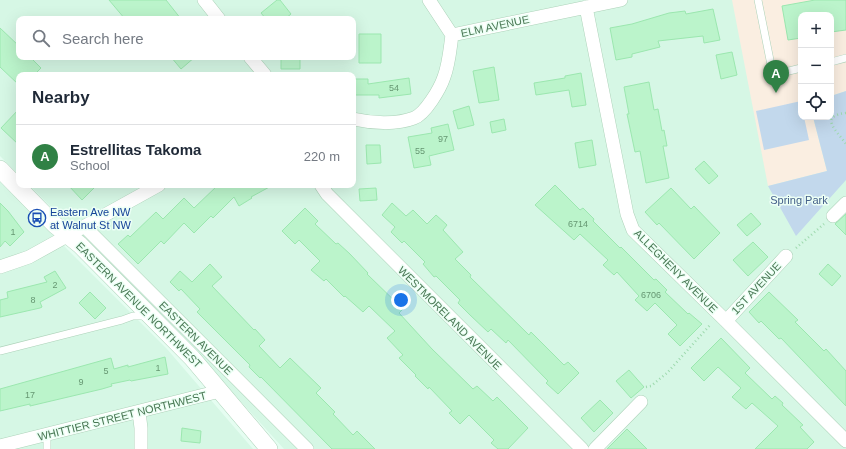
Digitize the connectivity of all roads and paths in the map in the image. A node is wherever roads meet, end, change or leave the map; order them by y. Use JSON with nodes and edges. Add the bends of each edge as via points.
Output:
{"nodes":[{"id":1,"x":204,"y":0,"type":"edge"},
{"id":2,"x":429,"y":0,"type":"edge"},
{"id":3,"x":621,"y":0,"type":"edge"},
{"id":4,"x":758,"y":0,"type":"edge"},
{"id":5,"x":586,"y":7,"type":"junction"},
{"id":6,"x":217,"y":16,"type":"edge"},
{"id":7,"x":452,"y":35,"type":"junction"},
{"id":8,"x":846,"y":58,"type":"edge"},
{"id":9,"x":252,"y":60,"type":"edge"},
{"id":10,"x":834,"y":61,"type":"edge"},
{"id":11,"x":798,"y":69,"type":"edge"},
{"id":12,"x":262,"y":72,"type":"edge"},
{"id":13,"x":846,"y":113,"type":"edge"},
{"id":14,"x":356,"y":120,"type":"edge"},
{"id":15,"x":846,"y":144,"type":"edge"},
{"id":16,"x":0,"y":169,"type":"edge"},
{"id":17,"x":16,"y":185,"type":"edge"},
{"id":18,"x":19,"y":188,"type":"edge"},
{"id":19,"x":154,"y":188,"type":"edge"},
{"id":20,"x":322,"y":188,"type":"edge"},
{"id":21,"x":846,"y":203,"type":"edge"},
{"id":22,"x":833,"y":216,"type":"joint"},
{"id":23,"x":85,"y":227,"type":"junction"},
{"id":24,"x":69,"y":236,"type":"junction"},
{"id":25,"x":786,"y":256,"type":"joint"},
{"id":26,"x":0,"y":267,"type":"edge"},
{"id":27,"x":151,"y":316,"type":"junction"},
{"id":28,"x":723,"y":318,"type":"junction"},
{"id":29,"x":0,"y":351,"type":"edge"},
{"id":30,"x":646,"y":387,"type":"dead end"},
{"id":31,"x":220,"y":391,"type":"junction"},
{"id":32,"x":641,"y":402,"type":"dead end"},
{"id":33,"x":139,"y":412,"type":"junction"},
{"id":34,"x":47,"y":435,"type":"junction"},
{"id":35,"x":846,"y":441,"type":"edge"},
{"id":36,"x":0,"y":446,"type":"edge"},
{"id":37,"x":47,"y":449,"type":"edge"},
{"id":38,"x":141,"y":449,"type":"edge"},
{"id":39,"x":269,"y":449,"type":"edge"},
{"id":40,"x":307,"y":449,"type":"edge"},
{"id":41,"x":582,"y":449,"type":"edge"},
{"id":42,"x":595,"y":449,"type":"edge"}],
"edges":[{"from":1,"to":6,"type":"street"},
{"from":2,"to":7,"type":"street"},
{"from":3,"to":5,"type":"street","name":"ELM AVENUE"},
{"from":4,"to":11,"type":"lane","via":[[773,75]]},
{"from":5,"to":7,"type":"street","name":"ELM AVENUE"},
{"from":5,"to":28,"type":"street","name":"ALLEGHENY AVENUE","via":[[627,214],[633,230]]},
{"from":7,"to":14,"type":"street","name":"ELM AVENUE","via":[[444,78],[429,105],[415,118],[394,122]]},
{"from":8,"to":10,"type":"lane"},
{"from":9,"to":12,"type":"street"},
{"from":13,"to":15,"type":"path","via":[[836,114],[830,121]]},
{"from":16,"to":17,"type":"street","name":"EASTERN AVENUE NORTHWEST"},
{"from":18,"to":24,"type":"street","name":"EASTERN AVENUE NORTHWEST"},
{"from":19,"to":23,"type":"street"},
{"from":20,"to":41,"type":"street","name":"WESTMORELAND AVENUE"},
{"from":21,"to":22,"type":"street"},
{"from":22,"to":25,"type":"path"},
{"from":23,"to":24,"type":"street"},
{"from":23,"to":40,"type":"street","name":"EASTERN AVENUE"},
{"from":24,"to":26,"type":"street","via":[[29,257]]},
{"from":24,"to":27,"type":"street","name":"EASTERN AVENUE NORTHWEST"},
{"from":25,"to":28,"type":"street","name":"1ST AVENUE"},
{"from":27,"to":29,"type":"lane","via":[[133,316]]},
{"from":27,"to":31,"type":"street","name":"EASTERN AVENUE NORTHWEST"},
{"from":28,"to":30,"type":"path","via":[[692,343],[667,373],[652,386]]},
{"from":28,"to":35,"type":"street","name":"ALLEGHENY AVENUE"},
{"from":31,"to":33,"type":"street","name":"WHITTIER STREET NORTHWEST"},
{"from":31,"to":39,"type":"street","name":"EASTERN AVENUE NORTHWEST"},
{"from":32,"to":42,"type":"street"},
{"from":33,"to":34,"type":"street","name":"WHITTIER STREET NORTHWEST"},
{"from":33,"to":38,"type":"street"},
{"from":34,"to":36,"type":"street","name":"WHITTIER STREET NORTHWEST"},
{"from":34,"to":37,"type":"lane"}]}
